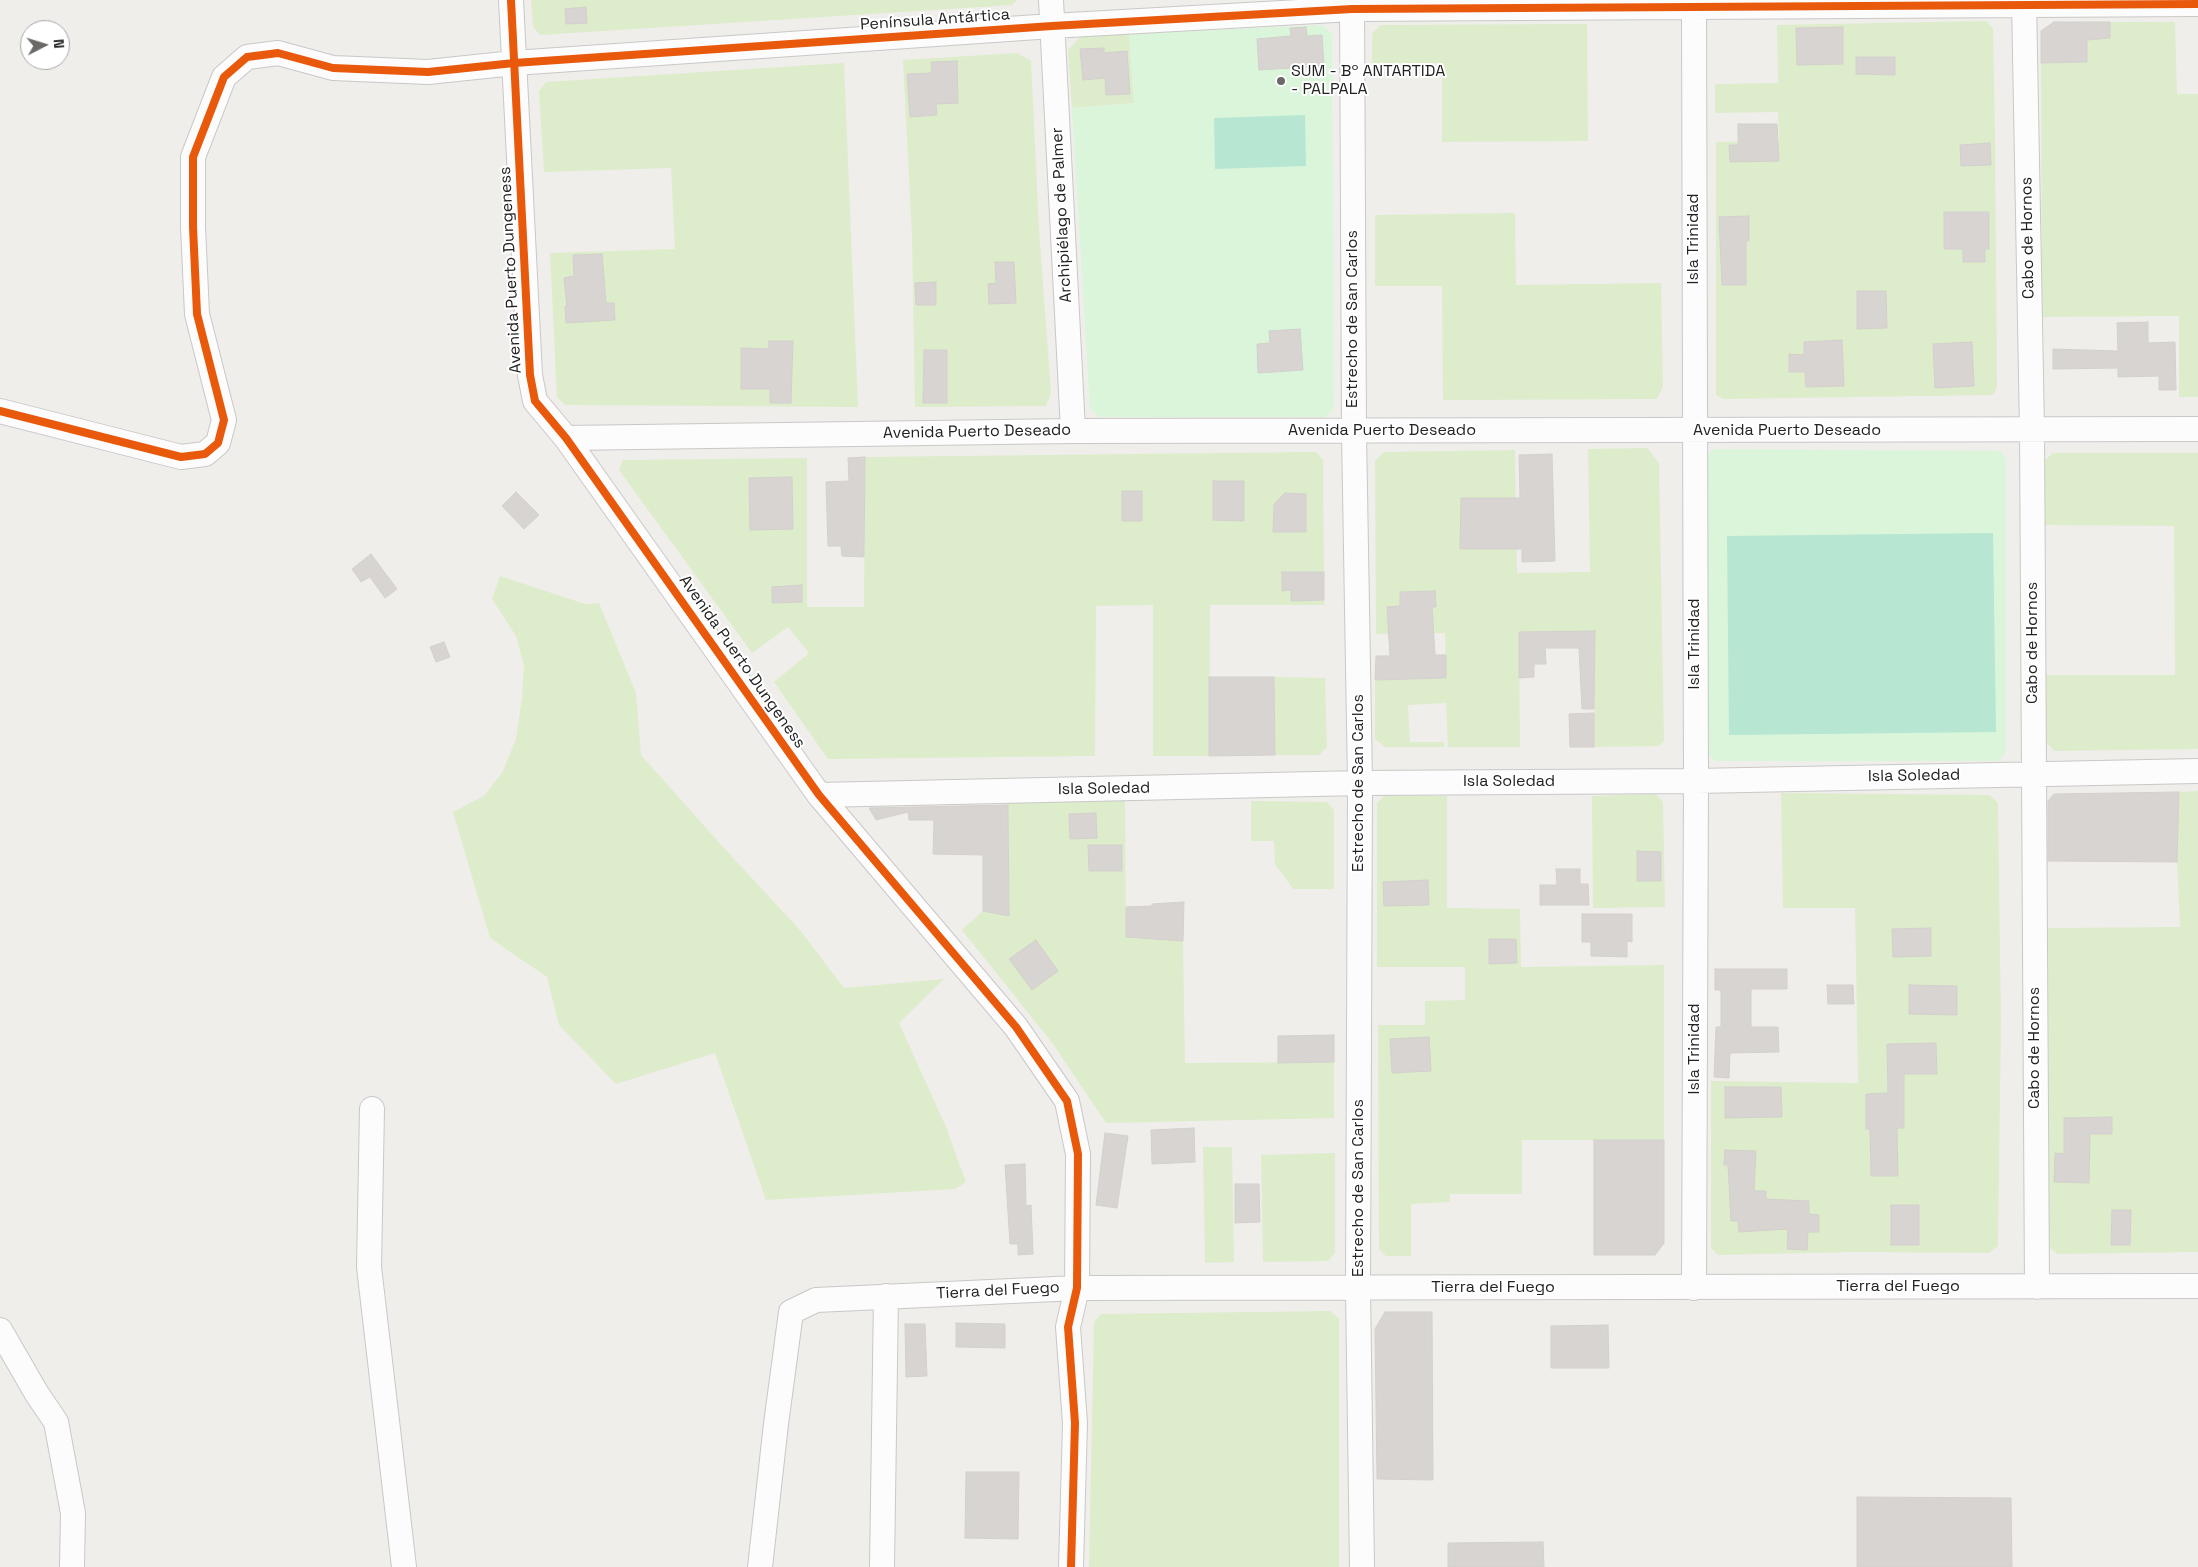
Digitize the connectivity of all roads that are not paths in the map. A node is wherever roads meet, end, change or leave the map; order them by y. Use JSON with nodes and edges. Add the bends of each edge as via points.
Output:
{"nodes":[{"id":1,"x":510,"y":0,"type":"edge"},
{"id":2,"x":1051,"y":0,"type":"edge"},
{"id":3,"x":1694,"y":3,"type":"edge"},
{"id":4,"x":2024,"y":3,"type":"edge"},
{"id":5,"x":1352,"y":4,"type":"edge"},
{"id":6,"x":2198,"y":4,"type":"edge"},
{"id":7,"x":1052,"y":26,"type":"junction"},
{"id":8,"x":514,"y":63,"type":"junction"},
{"id":9,"x":0,"y":411,"type":"edge"},
{"id":10,"x":2198,"y":429,"type":"edge"},
{"id":11,"x":2032,"y":430,"type":"junction"},
{"id":12,"x":1073,"y":431,"type":"junction"},
{"id":13,"x":1694,"y":431,"type":"junction"},
{"id":14,"x":1354,"y":432,"type":"junction"},
{"id":15,"x":566,"y":438,"type":"junction"},
{"id":16,"x":2198,"y":771,"type":"edge"},
{"id":17,"x":2033,"y":773,"type":"junction"},
{"id":18,"x":1696,"y":781,"type":"junction"},
{"id":19,"x":1360,"y":783,"type":"junction"},
{"id":20,"x":820,"y":795,"type":"junction"},
{"id":21,"x":372,"y":1109,"type":"dead end"},
{"id":22,"x":2198,"y":1286,"type":"edge"},
{"id":23,"x":2037,"y":1287,"type":"junction"},
{"id":24,"x":1076,"y":1288,"type":"junction"},
{"id":25,"x":1694,"y":1288,"type":"junction"},
{"id":26,"x":1358,"y":1289,"type":"junction"},
{"id":27,"x":886,"y":1296,"type":"junction"},
{"id":28,"x":0,"y":1330,"type":"edge"},
{"id":29,"x":72,"y":1567,"type":"edge"},
{"id":30,"x":404,"y":1567,"type":"edge"},
{"id":31,"x":760,"y":1567,"type":"edge"},
{"id":32,"x":882,"y":1567,"type":"edge"},
{"id":33,"x":1071,"y":1567,"type":"edge"},
{"id":34,"x":1362,"y":1567,"type":"edge"}],
"edges":[{"from":1,"to":8,"type":"street","name":"Avenida Puerto Dungeness"},
{"from":2,"to":7,"type":"street","name":"Archipiélago de Palmer"},
{"from":3,"to":4,"type":"street","name":"Península Antártica"},
{"from":3,"to":5,"type":"street","name":"Península Antártica"},
{"from":3,"to":13,"type":"street","name":"Isla Trinidad"},
{"from":4,"to":6,"type":"street","name":"Península Antártica"},
{"from":4,"to":11,"type":"street","name":"Cabo de Hornos"},
{"from":5,"to":7,"type":"street","name":"Península Antártica"},
{"from":5,"to":14,"type":"street","name":"Estrecho de San Carlos"},
{"from":7,"to":8,"type":"street","name":"Península Antártica"},
{"from":7,"to":12,"type":"street","name":"Archipiélago de Palmer"},
{"from":8,"to":9,"type":"street","name":"Península Antártica","via":[[428,72],[334,68],[278,54],[247,57],[224,77],[193,157],[198,314],[224,420],[218,443],[205,454],[181,458]]},
{"from":8,"to":15,"type":"street","name":"Avenida Puerto Dungeness","via":[[530,375],[535,402]]},
{"from":10,"to":11,"type":"street","name":"Avenida Puerto Deseado"},
{"from":11,"to":13,"type":"street","name":"Avenida Puerto Deseado"},
{"from":11,"to":17,"type":"street","name":"Cabo de Hornos"},
{"from":12,"to":14,"type":"street","name":"Avenida Puerto Deseado"},
{"from":12,"to":15,"type":"street","name":"Avenida Puerto Deseado"},
{"from":13,"to":14,"type":"street","name":"Avenida Puerto Deseado"},
{"from":13,"to":18,"type":"street","name":"Isla Trinidad"},
{"from":14,"to":19,"type":"street","name":"Estrecho de San Carlos"},
{"from":15,"to":20,"type":"street","name":"Avenida Puerto Dungeness"},
{"from":16,"to":17,"type":"street","name":"Isla Soledad"},
{"from":17,"to":18,"type":"street","name":"Isla Soledad"},
{"from":17,"to":23,"type":"street","name":"Cabo de Hornos"},
{"from":18,"to":19,"type":"street","name":"Isla Soledad"},
{"from":18,"to":25,"type":"street","name":"Isla Trinidad"},
{"from":19,"to":20,"type":"street","name":"Isla Soledad"},
{"from":19,"to":26,"type":"street","name":"Estrecho de San Carlos"},
{"from":20,"to":24,"type":"street","name":"Avenida Puerto Dungeness","via":[[1016,1027],[1067,1101],[1078,1154]]},
{"from":21,"to":30,"type":"street","via":[[368,1266]]},
{"from":22,"to":23,"type":"street","name":"Tierra del Fuego"},
{"from":23,"to":25,"type":"street","name":"Tierra del Fuego"},
{"from":24,"to":26,"type":"street","name":"Tierra del Fuego"},
{"from":24,"to":27,"type":"street","name":"Tierra del Fuego"},
{"from":24,"to":33,"type":"street","name":"Avenida Puerto Dungeness","via":[[1068,1327],[1075,1423]]},
{"from":25,"to":26,"type":"street","name":"Tierra del Fuego"},
{"from":26,"to":34,"type":"street","name":"Estrecho de San Carlos"},
{"from":27,"to":31,"type":"street","name":"Tierra del Fuego","via":[[816,1300],[791,1312]]},
{"from":27,"to":32,"type":"street"},
{"from":28,"to":29,"type":"street","via":[[56,1422],[73,1513]]}]}
